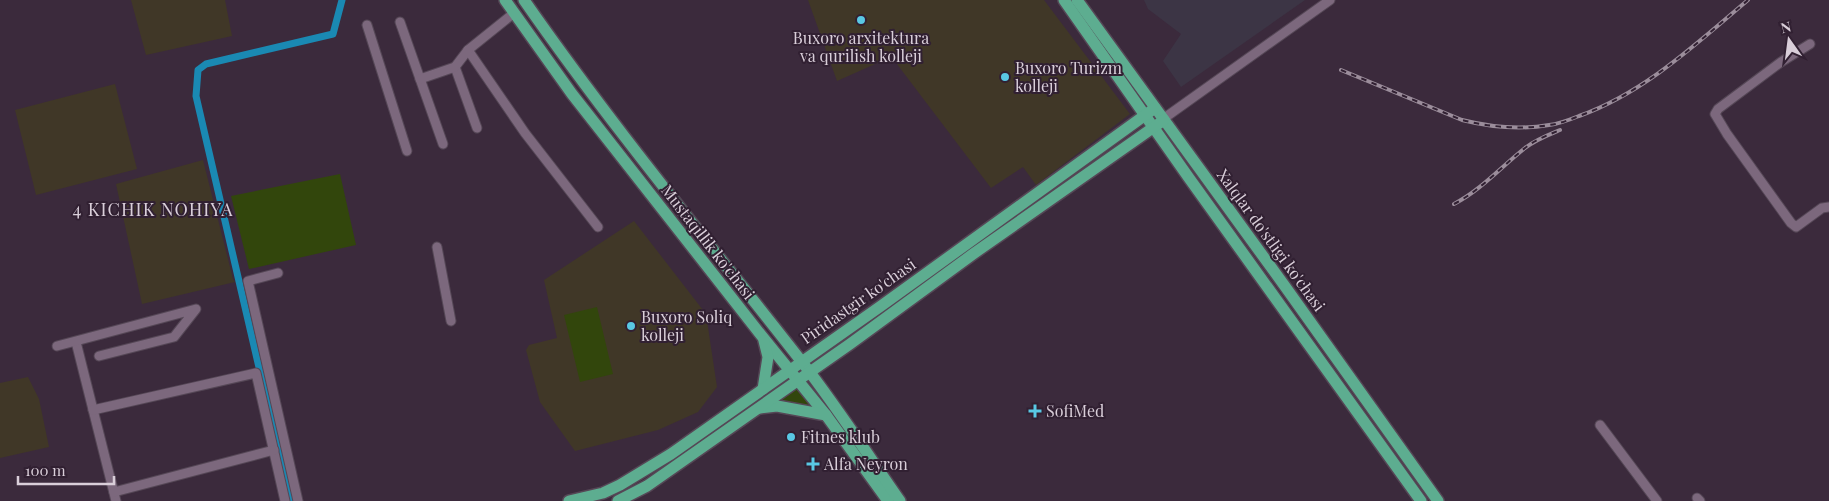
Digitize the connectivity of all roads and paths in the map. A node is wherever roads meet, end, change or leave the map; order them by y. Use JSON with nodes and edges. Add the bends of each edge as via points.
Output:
{"nodes":[{"id":1,"x":505,"y":0,"type":"edge"},
{"id":2,"x":524,"y":0,"type":"edge"},
{"id":3,"x":1064,"y":0,"type":"edge"},
{"id":4,"x":1077,"y":0,"type":"edge"},
{"id":5,"x":1330,"y":0,"type":"edge"},
{"id":6,"x":532,"y":12,"type":"junction"},
{"id":7,"x":517,"y":16,"type":"junction"},
{"id":8,"x":400,"y":22,"type":"dead end"},
{"id":9,"x":367,"y":25,"type":"dead end"},
{"id":10,"x":1810,"y":44,"type":"dead end"},
{"id":11,"x":468,"y":50,"type":"junction"},
{"id":12,"x":455,"y":67,"type":"junction"},
{"id":13,"x":420,"y":79,"type":"junction"},
{"id":14,"x":1155,"y":108,"type":"junction"},
{"id":15,"x":1146,"y":116,"type":"junction"},
{"id":16,"x":1163,"y":119,"type":"junction"},
{"id":17,"x":1154,"y":127,"type":"junction"},
{"id":18,"x":477,"y":128,"type":"dead end"},
{"id":19,"x":443,"y":144,"type":"dead end"},
{"id":20,"x":407,"y":150,"type":"dead end"},
{"id":21,"x":641,"y":159,"type":"junction"},
{"id":22,"x":629,"y":167,"type":"junction"},
{"id":23,"x":1829,"y":206,"type":"edge"},
{"id":24,"x":598,"y":227,"type":"dead end"},
{"id":25,"x":437,"y":247,"type":"dead end"},
{"id":26,"x":970,"y":249,"type":"junction"},
{"id":27,"x":278,"y":273,"type":"dead end"},
{"id":28,"x":451,"y":321,"type":"dead end"},
{"id":29,"x":761,"y":335,"type":"junction"},
{"id":30,"x":76,"y":342,"type":"junction"},
{"id":31,"x":57,"y":346,"type":"dead end"},
{"id":32,"x":99,"y":356,"type":"dead end"},
{"id":33,"x":801,"y":361,"type":"junction"},
{"id":34,"x":790,"y":369,"type":"junction"},
{"id":35,"x":809,"y":372,"type":"junction"},
{"id":36,"x":798,"y":379,"type":"junction"},
{"id":37,"x":762,"y":389,"type":"junction"},
{"id":38,"x":758,"y":408,"type":"junction"},
{"id":39,"x":93,"y":410,"type":"junction"},
{"id":40,"x":826,"y":415,"type":"junction"},
{"id":41,"x":1600,"y":425,"type":"dead end"},
{"id":42,"x":274,"y":450,"type":"junction"},
{"id":43,"x":878,"y":478,"type":"junction"},
{"id":44,"x":115,"y":496,"type":"edge"},
{"id":45,"x":576,"y":500,"type":"edge"},
{"id":46,"x":284,"y":501,"type":"edge"},
{"id":47,"x":298,"y":501,"type":"edge"},
{"id":48,"x":618,"y":501,"type":"edge"},
{"id":49,"x":888,"y":501,"type":"edge"},
{"id":50,"x":900,"y":501,"type":"edge"},
{"id":51,"x":1421,"y":501,"type":"edge"},
{"id":52,"x":1438,"y":501,"type":"edge"},
{"id":53,"x":1657,"y":501,"type":"edge"}],
"edges":[{"from":1,"to":7,"type":"main road","name":"Mustaqillik ko'chasi"},
{"from":2,"to":6,"type":"main road","name":"Mustaqillik ko'chasi"},
{"from":3,"to":15,"type":"main road","name":"Xalqlar do'stligi ko'chasi"},
{"from":4,"to":14,"type":"main road","name":"Xalqlar do'stligi ko'chasi"},
{"from":5,"to":16,"type":"street"},
{"from":6,"to":7,"type":"main road"},
{"from":6,"to":21,"type":"main road","name":"Mustaqillik ko'chasi"},
{"from":7,"to":11,"type":"street"},
{"from":7,"to":22,"type":"main road","name":"Mustaqillik ko'chasi"},
{"from":8,"to":13,"type":"street"},
{"from":9,"to":20,"type":"street"},
{"from":10,"to":23,"type":"street","via":[[1781,62],[1715,114],[1791,223],[1796,227]]},
{"from":11,"to":12,"type":"street"},
{"from":11,"to":24,"type":"street","via":[[525,132]]},
{"from":12,"to":13,"type":"street"},
{"from":12,"to":18,"type":"street"},
{"from":13,"to":19,"type":"street"},
{"from":14,"to":15,"type":"main road","name":"Piridastgir ko'chasi"},
{"from":14,"to":16,"type":"main road","name":"Xalqlar do'stligi ko'chasi"},
{"from":15,"to":17,"type":"main road","name":"Xalqlar do'stligi ko'chasi"},
{"from":15,"to":26,"type":"main road","name":"Piridastgir ko'chasi"},
{"from":16,"to":17,"type":"main road","name":"Piridastgir ko'chasi"},
{"from":16,"to":52,"type":"main road","name":"Xalqlar do'stligi ko'chasi"},
{"from":17,"to":26,"type":"main road","name":"Piridastgir ko'chasi"},
{"from":17,"to":51,"type":"main road","name":"Xalqlar do'stligi ko'chasi"},
{"from":21,"to":22,"type":"main road"},
{"from":21,"to":33,"type":"main road","name":"Mustaqillik ko'chasi"},
{"from":22,"to":29,"type":"main road","name":"Mustaqillik ko'chasi"},
{"from":25,"to":28,"type":"street"},
{"from":26,"to":33,"type":"main road","name":"Piridastgir ko'chasi"},
{"from":26,"to":35,"type":"main road","name":"Piridastgir ko'chasi"},
{"from":27,"to":47,"type":"street","via":[[248,282]]},
{"from":29,"to":34,"type":"main road","name":"Mustaqillik ko'chasi"},
{"from":29,"to":37,"type":"main road","via":[[768,357]]},
{"from":30,"to":31,"type":"street"},
{"from":30,"to":32,"type":"street","via":[[196,309],[174,337]]},
{"from":30,"to":39,"type":"street"},
{"from":33,"to":34,"type":"main road","name":"Piridastgir ko'chasi"},
{"from":33,"to":35,"type":"main road","name":"Mustaqillik ko'chasi"},
{"from":34,"to":36,"type":"main road","name":"Mustaqillik ko'chasi"},
{"from":34,"to":37,"type":"main road","name":"Piridastgir ko'chasi"},
{"from":35,"to":36,"type":"main road","name":"Piridastgir ko'chasi"},
{"from":35,"to":43,"type":"main road","name":"Mustaqillik ko'chasi"},
{"from":36,"to":38,"type":"main road","name":"Piridastgir ko'chasi"},
{"from":36,"to":40,"type":"main road","name":"Mustaqillik ko'chasi"},
{"from":37,"to":45,"type":"main road","name":"Piridastgir ko'chasi","via":[[641,474],[603,492]]},
{"from":38,"to":40,"type":"main road","via":[[777,406]]},
{"from":38,"to":48,"type":"main road","name":"Piridastgir ko'chasi","via":[[646,486]]},
{"from":39,"to":42,"type":"street","via":[[256,373]]},
{"from":39,"to":44,"type":"street"},
{"from":40,"to":43,"type":"main road","name":"Mustaqillik ko'chasi"},
{"from":41,"to":53,"type":"street"},
{"from":42,"to":44,"type":"street"},
{"from":42,"to":46,"type":"street"},
{"from":43,"to":49,"type":"main road","name":"Mustaqillik ko'chasi"},
{"from":43,"to":50,"type":"main road","name":"Mustaqillik ko'chasi"}]}
